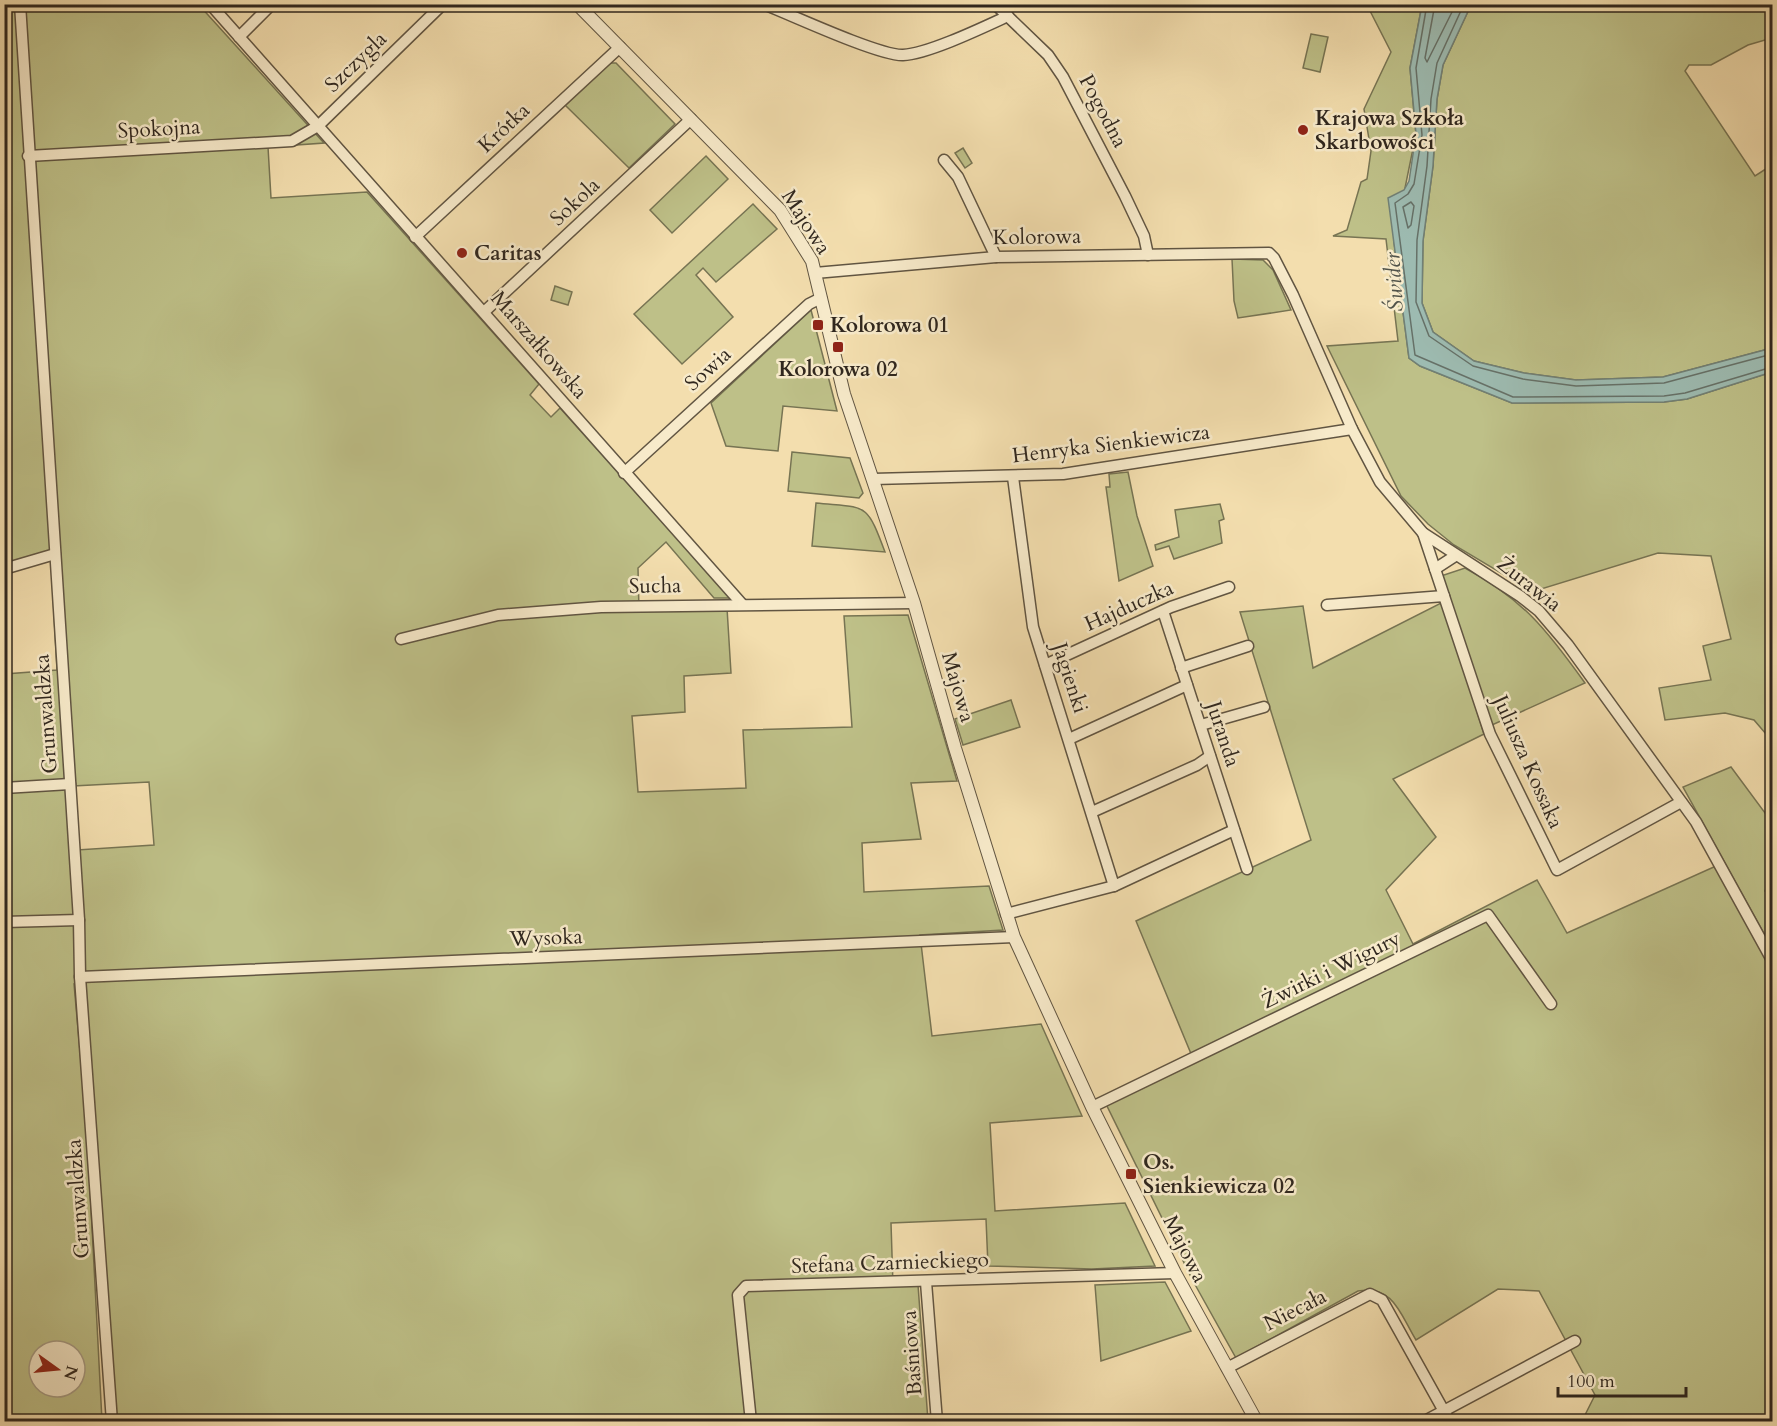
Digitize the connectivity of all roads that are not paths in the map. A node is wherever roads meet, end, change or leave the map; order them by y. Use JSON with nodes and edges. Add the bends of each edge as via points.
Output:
{"nodes":[{"id":1,"x":20,"y":4,"type":"edge"},
{"id":2,"x":210,"y":4,"type":"edge"},
{"id":3,"x":272,"y":4,"type":"edge"},
{"id":4,"x":443,"y":4,"type":"edge"},
{"id":5,"x":577,"y":4,"type":"edge"},
{"id":6,"x":764,"y":4,"type":"edge"},
{"id":7,"x":994,"y":4,"type":"edge"},
{"id":8,"x":1008,"y":16,"type":"junction"},
{"id":9,"x":239,"y":37,"type":"junction"},
{"id":10,"x":620,"y":47,"type":"junction"},
{"id":11,"x":691,"y":119,"type":"junction"},
{"id":12,"x":318,"y":126,"type":"junction"},
{"id":13,"x":292,"y":141,"type":"joint"},
{"id":14,"x":28,"y":156,"type":"junction"},
{"id":15,"x":944,"y":160,"type":"dead end"},
{"id":16,"x":415,"y":237,"type":"junction"},
{"id":17,"x":1260,"y":252,"type":"joint"},
{"id":18,"x":1148,"y":255,"type":"junction"},
{"id":19,"x":996,"y":257,"type":"junction"},
{"id":20,"x":816,"y":273,"type":"junction"},
{"id":21,"x":821,"y":298,"type":"junction"},
{"id":22,"x":484,"y":312,"type":"junction"},
{"id":23,"x":1352,"y":429,"type":"junction"},
{"id":24,"x":624,"y":473,"type":"junction"},
{"id":25,"x":1013,"y":477,"type":"junction"},
{"id":26,"x":873,"y":479,"type":"junction"},
{"id":27,"x":1423,"y":533,"type":"junction"},
{"id":28,"x":55,"y":554,"type":"junction"},
{"id":29,"x":1455,"y":556,"type":"junction"},
{"id":30,"x":4,"y":569,"type":"edge"},
{"id":31,"x":1435,"y":569,"type":"junction"},
{"id":32,"x":1229,"y":587,"type":"dead end"},
{"id":33,"x":1444,"y":596,"type":"junction"},
{"id":34,"x":914,"y":603,"type":"junction"},
{"id":35,"x":742,"y":604,"type":"junction"},
{"id":36,"x":1327,"y":605,"type":"dead end"},
{"id":37,"x":1162,"y":611,"type":"junction"},
{"id":38,"x":400,"y":639,"type":"dead end"},
{"id":39,"x":1248,"y":646,"type":"dead end"},
{"id":40,"x":1045,"y":665,"type":"junction"},
{"id":41,"x":1181,"y":668,"type":"junction"},
{"id":42,"x":1187,"y":685,"type":"junction"},
{"id":43,"x":1264,"y":707,"type":"dead end"},
{"id":44,"x":1201,"y":725,"type":"junction"},
{"id":45,"x":1069,"y":739,"type":"junction"},
{"id":46,"x":1210,"y":756,"type":"junction"},
{"id":47,"x":70,"y":784,"type":"junction"},
{"id":48,"x":4,"y":788,"type":"edge"},
{"id":49,"x":1681,"y":802,"type":"junction"},
{"id":50,"x":1092,"y":812,"type":"junction"},
{"id":51,"x":1234,"y":830,"type":"junction"},
{"id":52,"x":1248,"y":869,"type":"dead end"},
{"id":53,"x":1114,"y":886,"type":"junction"},
{"id":54,"x":1006,"y":914,"type":"junction"},
{"id":55,"x":79,"y":920,"type":"junction"},
{"id":56,"x":4,"y":922,"type":"edge"},
{"id":57,"x":1014,"y":937,"type":"junction"},
{"id":58,"x":1773,"y":960,"type":"edge"},
{"id":59,"x":80,"y":976,"type":"junction"},
{"id":60,"x":1551,"y":1004,"type":"dead end"},
{"id":61,"x":1092,"y":1107,"type":"junction"},
{"id":62,"x":1175,"y":1273,"type":"junction"},
{"id":63,"x":926,"y":1282,"type":"junction"},
{"id":64,"x":1575,"y":1341,"type":"dead end"},
{"id":65,"x":1227,"y":1368,"type":"junction"},
{"id":66,"x":1444,"y":1410,"type":"junction"},
{"id":67,"x":1256,"y":1421,"type":"edge"},
{"id":68,"x":112,"y":1422,"type":"edge"},
{"id":69,"x":751,"y":1422,"type":"edge"},
{"id":70,"x":937,"y":1422,"type":"edge"},
{"id":71,"x":1424,"y":1422,"type":"edge"},
{"id":72,"x":1450,"y":1422,"type":"edge"}],
"edges":[{"from":1,"to":14,"type":"street","name":"Grunwaldzka"},
{"from":2,"to":9,"type":"street","name":"Marszałkowska"},
{"from":3,"to":9,"type":"street"},
{"from":4,"to":12,"type":"street","name":"Szczygla"},
{"from":5,"to":10,"type":"street","name":"Majowa"},
{"from":6,"to":8,"type":"street","via":[[903,55]]},
{"from":7,"to":8,"type":"street","name":"Pogodna"},
{"from":8,"to":18,"type":"street","name":"Pogodna","via":[[1048,55],[1063,77],[1125,196],[1144,236]]},
{"from":9,"to":12,"type":"street","name":"Marszałkowska"},
{"from":10,"to":11,"type":"street","name":"Majowa"},
{"from":10,"to":16,"type":"street","name":"Krótka"},
{"from":11,"to":20,"type":"street","name":"Majowa","via":[[780,210]]},
{"from":11,"to":22,"type":"street","name":"Sokola"},
{"from":12,"to":13,"type":"street","name":"Szczygla"},
{"from":12,"to":16,"type":"street","name":"Marszałkowska"},
{"from":13,"to":14,"type":"street","name":"Spokojna"},
{"from":14,"to":28,"type":"street","name":"Grunwaldzka"},
{"from":15,"to":19,"type":"street","via":[[958,177]]},
{"from":16,"to":22,"type":"street","name":"Marszałkowska"},
{"from":17,"to":18,"type":"street","name":"Kolorowa"},
{"from":17,"to":23,"type":"street","name":"Żurawia","via":[[1269,253],[1280,268]]},
{"from":18,"to":19,"type":"street","name":"Kolorowa"},
{"from":19,"to":20,"type":"street","name":"Kolorowa"},
{"from":20,"to":21,"type":"street","name":"Majowa"},
{"from":21,"to":24,"type":"street","name":"Sowia","via":[[809,304]]},
{"from":21,"to":26,"type":"street","name":"Majowa","via":[[844,394]]},
{"from":22,"to":24,"type":"street","name":"Marszałkowska"},
{"from":23,"to":25,"type":"street","name":"Henryka Sienkiewicza","via":[[1154,462]]},
{"from":23,"to":27,"type":"street","name":"Żurawia","via":[[1380,482]]},
{"from":24,"to":35,"type":"street","name":"Marszałkowska"},
{"from":25,"to":26,"type":"street","name":"Henryka Sienkiewicza"},
{"from":25,"to":40,"type":"street","name":"Jagienki","via":[[1033,627]]},
{"from":26,"to":34,"type":"street","name":"Majowa"},
{"from":27,"to":29,"type":"street","name":"Żurawia"},
{"from":27,"to":31,"type":"street","name":"Juliusza Kossaka"},
{"from":28,"to":30,"type":"street"},
{"from":28,"to":47,"type":"street","name":"Grunwaldzka"},
{"from":29,"to":31,"type":"street"},
{"from":29,"to":49,"type":"street","name":"Żurawia","via":[[1539,611]]},
{"from":31,"to":33,"type":"street","name":"Juliusza Kossaka"},
{"from":32,"to":37,"type":"street","name":"Hajduczka"},
{"from":33,"to":36,"type":"street"},
{"from":33,"to":49,"type":"street","name":"Juliusza Kossaka","via":[[1490,734],[1557,870]]},
{"from":34,"to":35,"type":"street","name":"Sucha"},
{"from":34,"to":54,"type":"street","name":"Majowa"},
{"from":35,"to":38,"type":"street","name":"Sucha","via":[[601,607],[498,615]]},
{"from":37,"to":40,"type":"street","name":"Hajduczka"},
{"from":37,"to":41,"type":"street","name":"Juranda"},
{"from":39,"to":41,"type":"street"},
{"from":40,"to":45,"type":"street","name":"Jagienki"},
{"from":41,"to":42,"type":"street","name":"Juranda"},
{"from":42,"to":44,"type":"street","name":"Juranda"},
{"from":42,"to":45,"type":"street"},
{"from":43,"to":44,"type":"street"},
{"from":44,"to":46,"type":"street","name":"Juranda"},
{"from":45,"to":50,"type":"street","name":"Jagienki"},
{"from":46,"to":50,"type":"street"},
{"from":46,"to":51,"type":"street","name":"Juranda"},
{"from":47,"to":48,"type":"street"},
{"from":47,"to":55,"type":"street","name":"Grunwaldzka"},
{"from":49,"to":58,"type":"street","name":"Żurawia"},
{"from":50,"to":53,"type":"street","name":"Jagienki"},
{"from":51,"to":52,"type":"street","name":"Juranda"},
{"from":51,"to":53,"type":"street"},
{"from":53,"to":54,"type":"street"},
{"from":54,"to":57,"type":"street","name":"Majowa"},
{"from":55,"to":56,"type":"street"},
{"from":55,"to":59,"type":"street","name":"Grunwaldzka"},
{"from":57,"to":59,"type":"street","name":"Wysoka"},
{"from":57,"to":61,"type":"street","name":"Majowa"},
{"from":59,"to":68,"type":"street","name":"Grunwaldzka"},
{"from":60,"to":61,"type":"street","name":"Żwirki i Wigury","via":[[1488,915]]},
{"from":61,"to":62,"type":"street","name":"Majowa"},
{"from":62,"to":63,"type":"street","name":"Stefana Czarnieckiego"},
{"from":62,"to":65,"type":"street","name":"Majowa"},
{"from":63,"to":69,"type":"street","name":"Stefana Czarnieckiego","via":[[746,1286],[738,1295]]},
{"from":63,"to":70,"type":"street","name":"Baśniowa"},
{"from":64,"to":66,"type":"street"},
{"from":65,"to":66,"type":"street","name":"Niecała","via":[[1370,1294],[1382,1300]]},
{"from":65,"to":67,"type":"street","name":"Majowa"},
{"from":66,"to":71,"type":"street"},
{"from":66,"to":72,"type":"street"}]}
